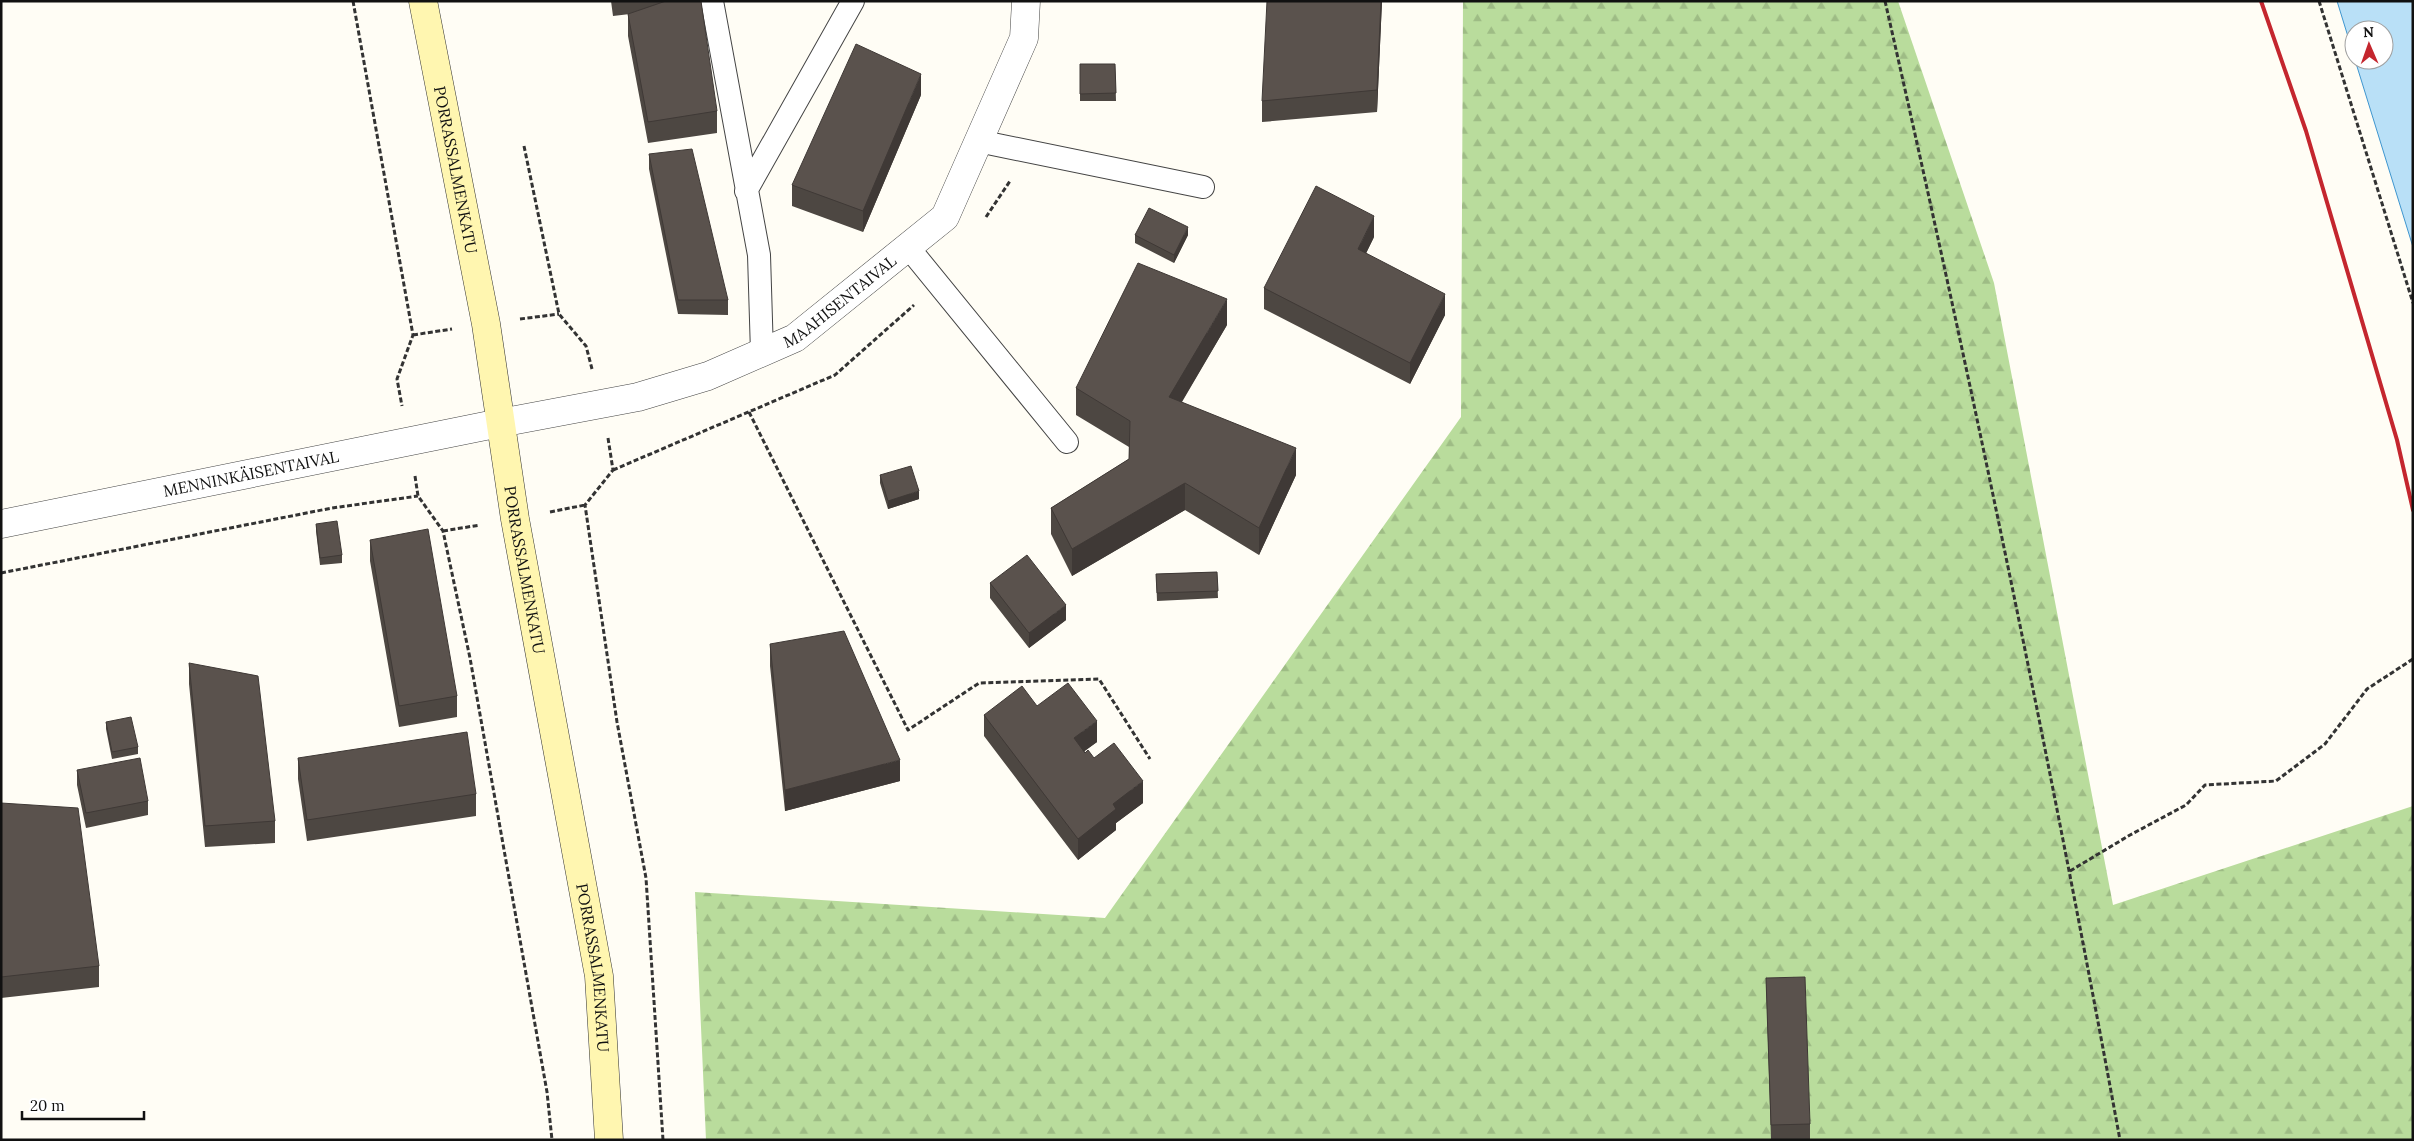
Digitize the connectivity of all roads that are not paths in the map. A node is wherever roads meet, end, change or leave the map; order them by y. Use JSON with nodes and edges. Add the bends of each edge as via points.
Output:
{"nodes":[{"id":1,"x":424,"y":1,"type":"edge"},
{"id":2,"x":712,"y":1,"type":"edge"},
{"id":3,"x":853,"y":1,"type":"edge"},
{"id":4,"x":1026,"y":1,"type":"edge"},
{"id":5,"x":978,"y":141,"type":"junction"},
{"id":6,"x":1204,"y":187,"type":"dead end"},
{"id":7,"x":746,"y":191,"type":"junction"},
{"id":8,"x":908,"y":247,"type":"junction"},
{"id":9,"x":762,"y":352,"type":"junction"},
{"id":10,"x":500,"y":423,"type":"junction"},
{"id":11,"x":1067,"y":442,"type":"dead end"},
{"id":12,"x":1,"y":524,"type":"edge"},
{"id":13,"x":609,"y":1140,"type":"edge"}],
"edges":[{"from":1,"to":10,"type":"street","name":"PORRASSALMENKATU","via":[[486,324]]},
{"from":2,"to":7,"type":"lane"},
{"from":3,"to":7,"type":"lane"},
{"from":4,"to":5,"type":"street","name":"MAAHISENTAIVAL","via":[[1024,38]]},
{"from":5,"to":6,"type":"lane"},
{"from":5,"to":8,"type":"street","name":"MAAHISENTAIVAL","via":[[945,216]]},
{"from":7,"to":9,"type":"lane","via":[[759,255]]},
{"from":8,"to":9,"type":"street","name":"MAAHISENTAIVAL","via":[[795,338]]},
{"from":8,"to":11,"type":"lane"},
{"from":9,"to":10,"type":"street","name":"MAAHISENTAIVAL","via":[[708,376],[638,397]]},
{"from":10,"to":12,"type":"street","name":"MENNINKÄISENTAIVAL"},
{"from":10,"to":13,"type":"street","name":"PORRASSALMENKATU","via":[[599,976]]}]}
